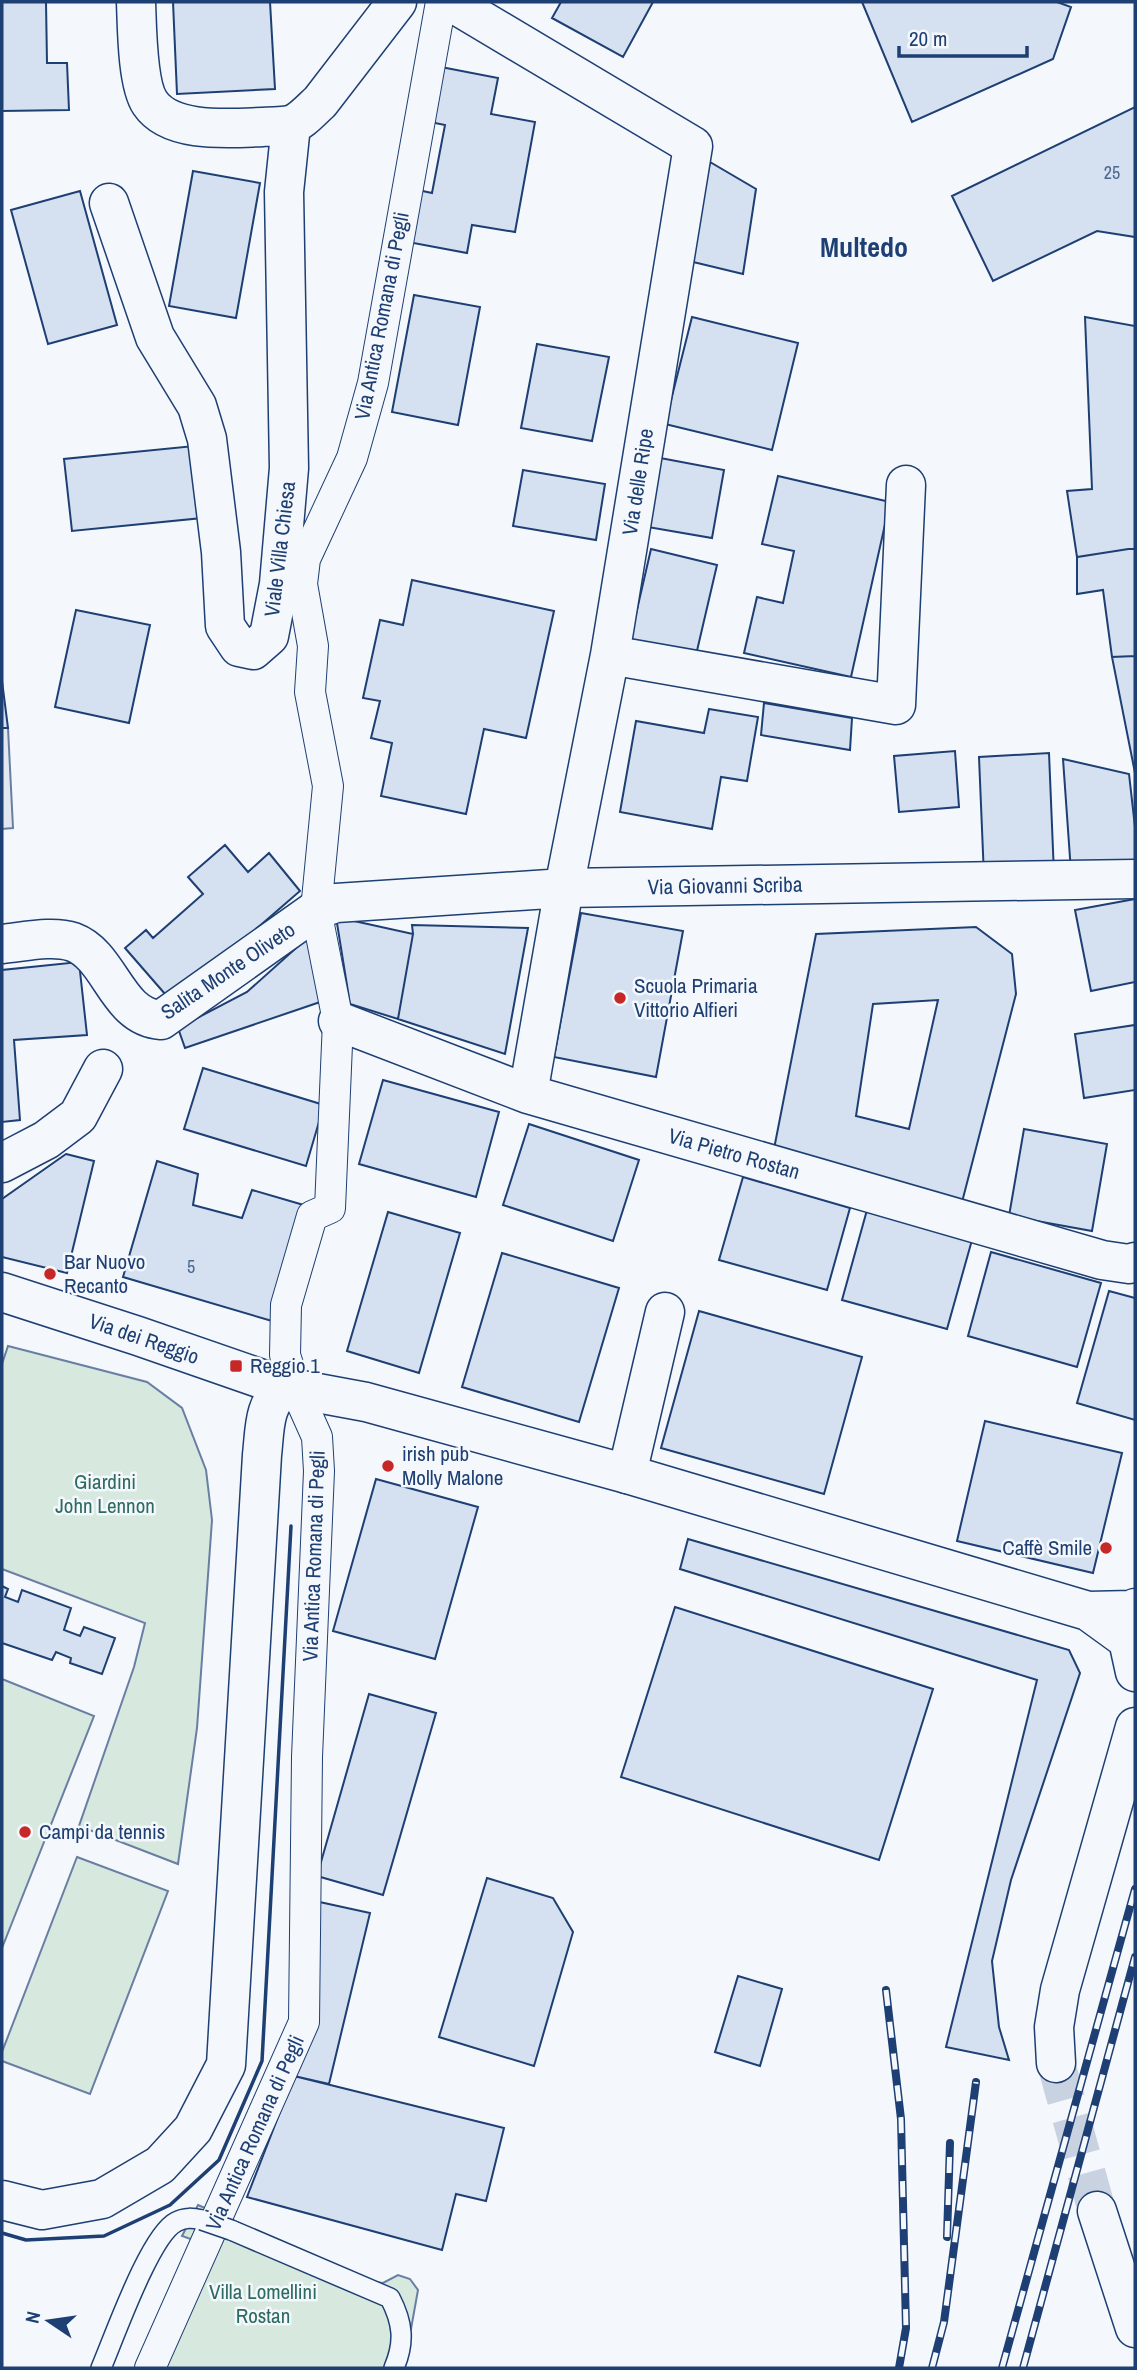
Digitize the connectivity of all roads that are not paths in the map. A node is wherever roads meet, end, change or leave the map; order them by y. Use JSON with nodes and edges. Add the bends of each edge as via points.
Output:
{"nodes":[{"id":1,"x":136,"y":2,"type":"edge"},
{"id":2,"x":397,"y":2,"type":"edge"},
{"id":3,"x":441,"y":2,"type":"edge"},
{"id":4,"x":451,"y":2,"type":"edge"},
{"id":5,"x":291,"y":125,"type":"junction"},
{"id":6,"x":109,"y":202,"type":"dead end"},
{"id":7,"x":906,"y":485,"type":"dead end"},
{"id":8,"x":610,"y":655,"type":"junction"},
{"id":9,"x":1135,"y":879,"type":"edge"},
{"id":10,"x":564,"y":888,"type":"junction"},
{"id":11,"x":316,"y":910,"type":"junction"},
{"id":12,"x":2,"y":944,"type":"edge"},
{"id":13,"x":338,"y":1021,"type":"junction"},
{"id":14,"x":103,"y":1069,"type":"dead end"},
{"id":15,"x":528,"y":1094,"type":"junction"},
{"id":16,"x":2,"y":1163,"type":"edge"},
{"id":17,"x":1135,"y":1262,"type":"edge"},
{"id":18,"x":2,"y":1292,"type":"edge"},
{"id":19,"x":665,"y":1312,"type":"dead end"},
{"id":20,"x":291,"y":1389,"type":"junction"},
{"id":21,"x":627,"y":1474,"type":"junction"},
{"id":22,"x":1135,"y":1608,"type":"edge"},
{"id":23,"x":1088,"y":1611,"type":"junction"},
{"id":24,"x":1135,"y":1672,"type":"edge"},
{"id":25,"x":1135,"y":1680,"type":"edge"},
{"id":26,"x":1132,"y":1737,"type":"edge"},
{"id":27,"x":1056,"y":2063,"type":"tunnel mouth"},
{"id":28,"x":2,"y":2200,"type":"edge"},
{"id":29,"x":1097,"y":2211,"type":"tunnel mouth"},
{"id":30,"x":1135,"y":2329,"type":"edge"},
{"id":31,"x":101,"y":2368,"type":"edge"},
{"id":32,"x":150,"y":2368,"type":"edge"},
{"id":33,"x":394,"y":2368,"type":"edge"}],
"edges":[{"from":1,"to":5,"type":"main road","via":[[143,88],[150,104],[162,114],[197,127]]},
{"from":2,"to":5,"type":"main road","via":[[320,102]]},
{"from":3,"to":11,"type":"street","name":"Via Antica Romana di Pegli","via":[[373,383],[352,458],[305,559],[302,584],[313,646],[310,692],[328,786]]},
{"from":4,"to":8,"type":"main road","name":"Via delle Ripe","via":[[693,146]]},
{"from":5,"to":6,"type":"main road","name":"Viale Villa Chiesa","via":[[284,192],[289,468],[279,584],[269,636],[253,650],[239,647],[225,626],[207,439],[197,406],[155,337]]},
{"from":7,"to":8,"type":"main road","via":[[896,705]]},
{"from":8,"to":10,"type":"main road","name":"Via delle Ripe"},
{"from":9,"to":10,"type":"main road","name":"Via Giovanni Scriba"},
{"from":10,"to":11,"type":"main road","name":"Via Giovanni Scriba","via":[[358,900]]},
{"from":10,"to":15,"type":"main road","name":"Via delle Ripe"},
{"from":11,"to":12,"type":"main road","name":"Salita Monte Oliveto","via":[[161,1020],[136,1012],[87,950],[72,942],[50,939]]},
{"from":11,"to":13,"type":"street","name":"Via Antica Romana di Pegli"},
{"from":13,"to":15,"type":"main road","name":"Via Pietro Rostan"},
{"from":13,"to":20,"type":"street","name":"Via Antica Romana di Pegli","via":[[330,1208],[312,1216],[286,1305],[285,1355]]},
{"from":14,"to":16,"type":"main road","via":[[78,1115],[46,1140]]},
{"from":15,"to":17,"type":"main road","name":"Via Pietro Rostan","via":[[1102,1260]]},
{"from":18,"to":20,"type":"main road","name":"Via dei Reggio"},
{"from":19,"to":21,"type":"main road"},
{"from":20,"to":21,"type":"main road","name":"Via dei Reggio","via":[[366,1402]]},
{"from":20,"to":28,"type":"main road","via":[[270,1403],[262,1455],[226,2065],[193,2129],[160,2165],[102,2199],[42,2210]]},
{"from":20,"to":32,"type":"street","name":"Via Antica Romana di Pegli","via":[[317,1437],[320,1471],[307,1757],[304,2022]]},
{"from":21,"to":23,"type":"main road","name":"Via dei Reggio"},
{"from":22,"to":23,"type":"main road"},
{"from":23,"to":24,"type":"main road","via":[[1128,1640]]},
{"from":25,"to":26,"type":"main road"},
{"from":26,"to":27,"type":"main road","via":[[1060,1990],[1054,2027]]},
{"from":29,"to":30,"type":"main road"},
{"from":31,"to":33,"type":"lane","bridge":true,"via":[[155,2244],[174,2222],[190,2217],[390,2298],[403,2334]]}]}
